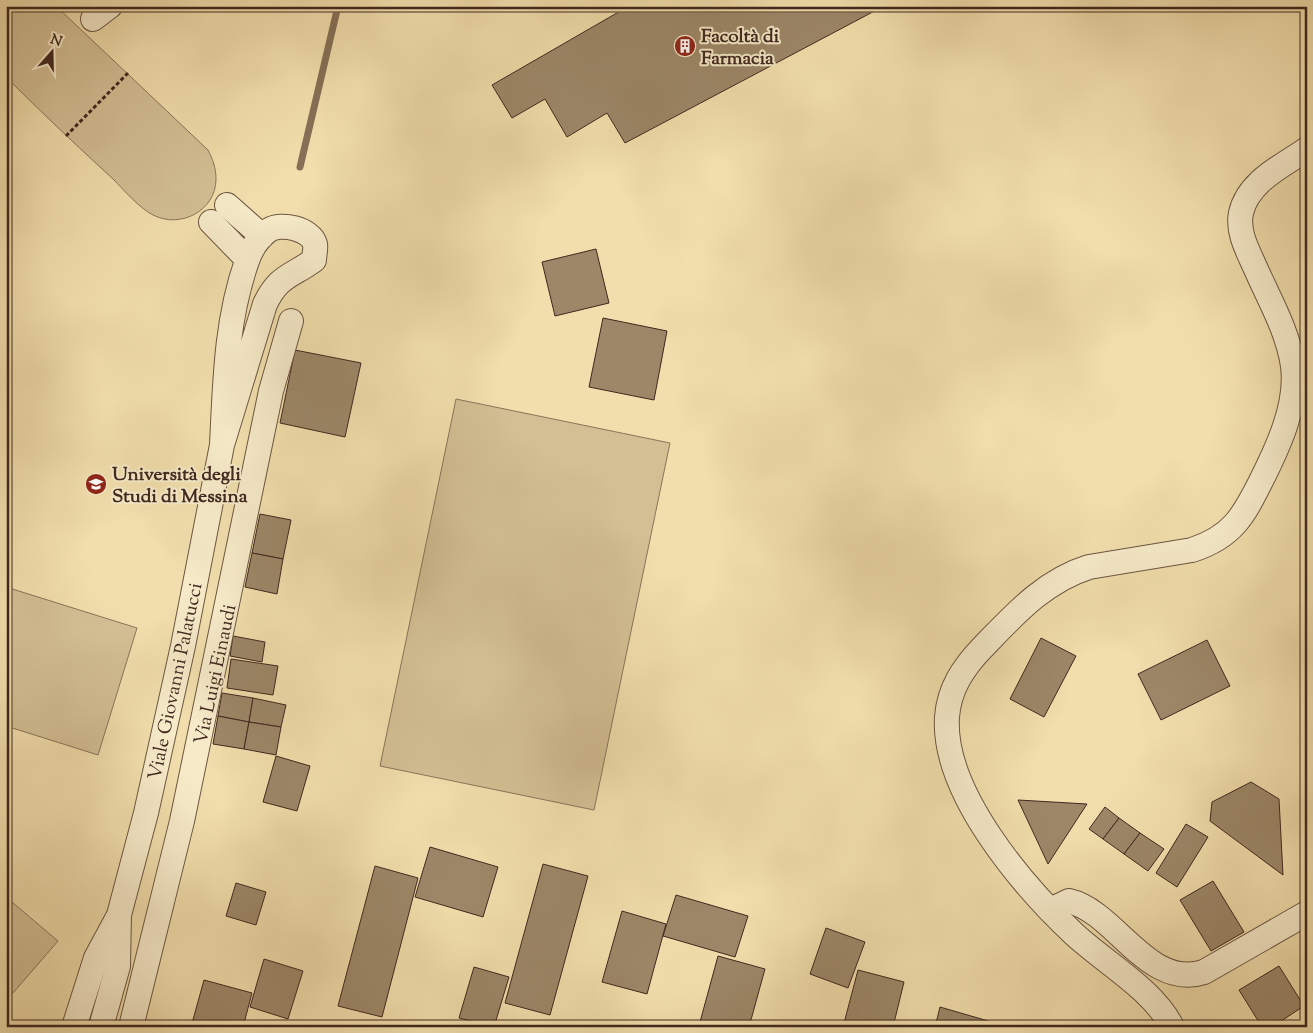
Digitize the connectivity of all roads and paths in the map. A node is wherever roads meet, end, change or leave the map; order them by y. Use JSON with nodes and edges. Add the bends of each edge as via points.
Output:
{"nodes":[{"id":1,"x":128,"y":73,"type":"dead end"},
{"id":2,"x":66,"y":136,"type":"dead end"},
{"id":3,"x":1307,"y":149,"type":"edge"},
{"id":4,"x":227,"y":205,"type":"dead end"},
{"id":5,"x":211,"y":222,"type":"dead end"},
{"id":6,"x":262,"y":236,"type":"junction"},
{"id":7,"x":247,"y":259,"type":"junction"},
{"id":8,"x":291,"y":321,"type":"dead end"},
{"id":9,"x":222,"y":445,"type":"junction"},
{"id":10,"x":1050,"y":910,"type":"junction"},
{"id":11,"x":1307,"y":913,"type":"edge"},
{"id":12,"x":119,"y":915,"type":"junction"},
{"id":13,"x":74,"y":1027,"type":"edge"},
{"id":14,"x":101,"y":1027,"type":"edge"},
{"id":15,"x":131,"y":1027,"type":"edge"},
{"id":16,"x":1172,"y":1027,"type":"edge"}],
"edges":[{"from":1,"to":2,"type":"path"},
{"from":3,"to":10,"type":"street","via":[[1259,183],[1247,198],[1240,215],[1243,239],[1285,335],[1293,366],[1287,420],[1253,497],[1231,530],[1215,541],[1192,550],[1089,567],[1048,585],[968,663],[953,691],[947,728],[952,758],[967,796],[987,831]]},
{"from":4,"to":6,"type":"street"},
{"from":5,"to":7,"type":"street"},
{"from":6,"to":7,"type":"street"},
{"from":6,"to":9,"type":"street","via":[[271,229],[299,230],[309,235],[315,244],[314,260],[280,280],[273,288]]},
{"from":7,"to":9,"type":"street","via":[[229,343]]},
{"from":8,"to":15,"type":"street","name":"Via Luigi Einaudi","via":[[272,391],[182,821]]},
{"from":9,"to":12,"type":"street","name":"Viale Giovanni Palatucci","via":[[181,655],[146,813]]},
{"from":10,"to":11,"type":"street","via":[[1069,901],[1086,908],[1142,956],[1186,976],[1204,972]]},
{"from":10,"to":16,"type":"street","via":[[1152,1000]]},
{"from":12,"to":13,"type":"street","name":"Viale Giovanni Palatucci","via":[[96,958]]},
{"from":12,"to":14,"type":"street","name":"Viale Giovanni Palatucci","via":[[118,966]]}]}
